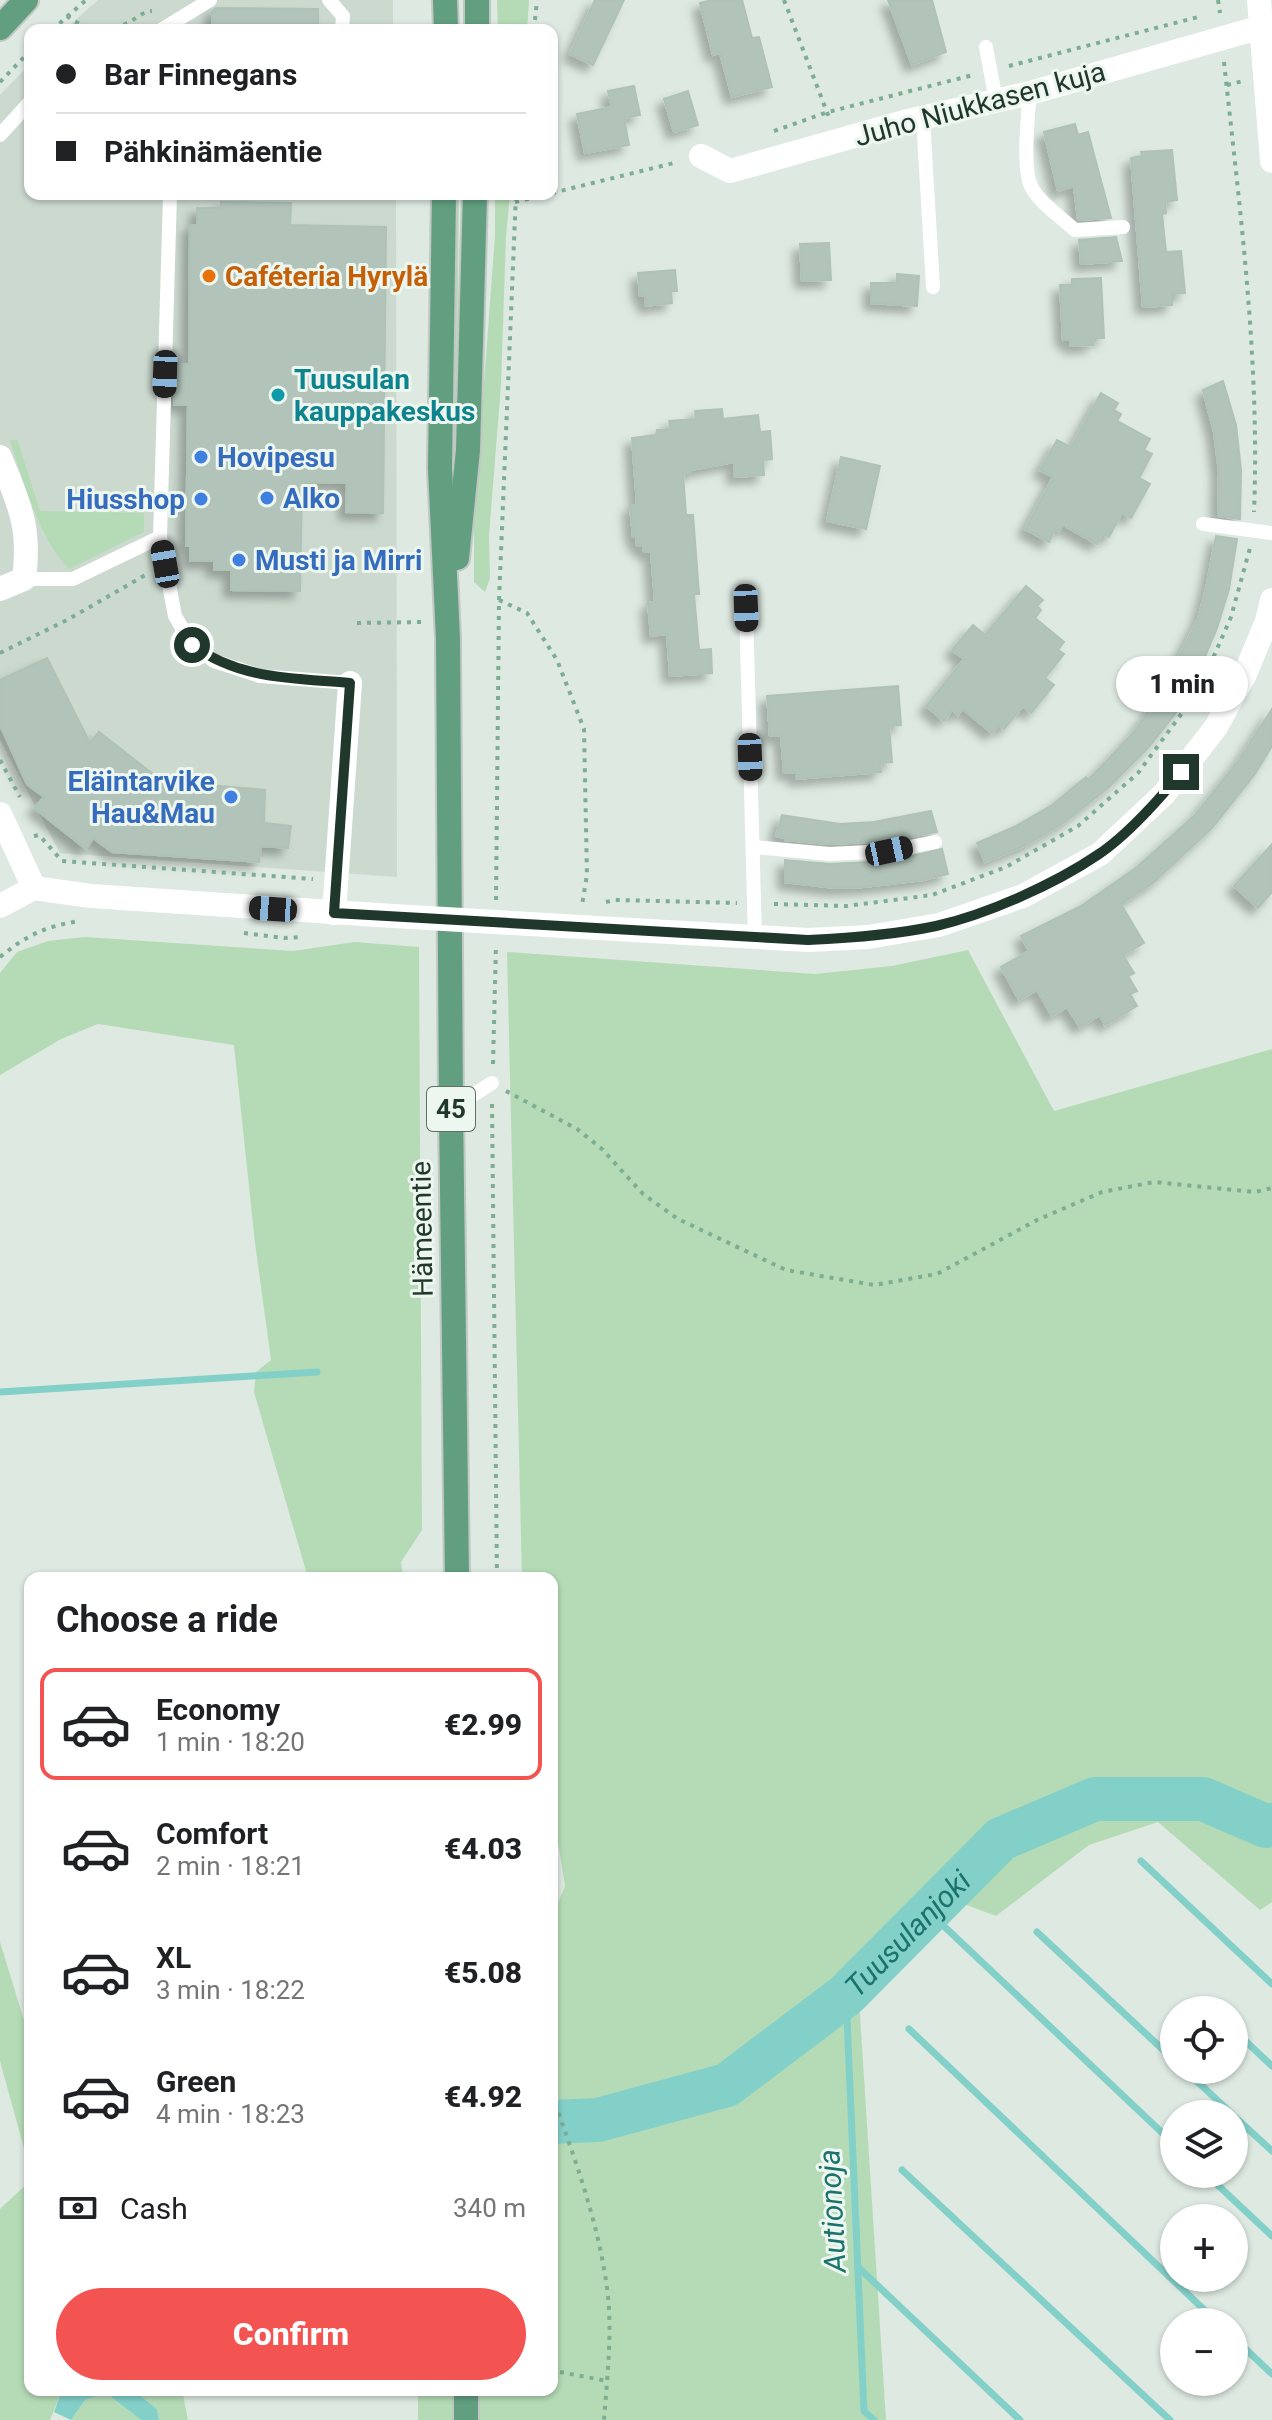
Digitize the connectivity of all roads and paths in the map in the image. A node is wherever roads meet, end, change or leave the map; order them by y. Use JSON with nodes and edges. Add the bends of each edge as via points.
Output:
{"nodes":[{"id":1,"x":26,"y":0,"type":"edge"},
{"id":2,"x":86,"y":0,"type":"edge"},
{"id":3,"x":210,"y":0,"type":"edge"},
{"id":4,"x":329,"y":0,"type":"edge"},
{"id":5,"x":445,"y":0,"type":"edge"},
{"id":6,"x":477,"y":0,"type":"edge"},
{"id":7,"x":537,"y":0,"type":"edge"},
{"id":8,"x":784,"y":0,"type":"edge"},
{"id":9,"x":1218,"y":0,"type":"edge"},
{"id":10,"x":1259,"y":0,"type":"edge"},
{"id":11,"x":184,"y":15,"type":"junction"},
{"id":12,"x":67,"y":16,"type":"junction"},
{"id":13,"x":58,"y":24,"type":"edge"},
{"id":14,"x":77,"y":24,"type":"edge"},
{"id":15,"x":126,"y":24,"type":"edge"},
{"id":16,"x":170,"y":24,"type":"edge"},
{"id":17,"x":342,"y":24,"type":"edge"},
{"id":18,"x":446,"y":24,"type":"edge"},
{"id":19,"x":477,"y":24,"type":"edge"},
{"id":20,"x":535,"y":24,"type":"edge"},
{"id":21,"x":1266,"y":26,"type":"edge"},
{"id":22,"x":0,"y":28,"type":"edge"},
{"id":23,"x":1222,"y":40,"type":"junction"},
{"id":24,"x":986,"y":47,"type":"dead end"},
{"id":25,"x":24,"y":58,"type":"edge"},
{"id":26,"x":0,"y":82,"type":"edge"},
{"id":27,"x":1030,"y":93,"type":"junction"},
{"id":28,"x":996,"y":101,"type":"junction"},
{"id":29,"x":24,"y":109,"type":"edge"},
{"id":30,"x":923,"y":118,"type":"junction"},
{"id":31,"x":0,"y":135,"type":"edge"},
{"id":32,"x":836,"y":141,"type":"junction"},
{"id":33,"x":701,"y":156,"type":"dead end"},
{"id":34,"x":1272,"y":161,"type":"edge"},
{"id":35,"x":170,"y":200,"type":"edge"},
{"id":36,"x":444,"y":200,"type":"edge"},
{"id":37,"x":475,"y":200,"type":"edge"},
{"id":38,"x":524,"y":200,"type":"edge"},
{"id":39,"x":515,"y":202,"type":"joint"},
{"id":40,"x":1123,"y":227,"type":"dead end"},
{"id":41,"x":933,"y":287,"type":"dead end"},
{"id":42,"x":0,"y":457,"type":"edge"},
{"id":43,"x":1203,"y":524,"type":"dead end"},
{"id":44,"x":1253,"y":530,"type":"junction"},
{"id":45,"x":1272,"y":533,"type":"edge"},
{"id":46,"x":160,"y":537,"type":"junction"},
{"id":47,"x":24,"y":579,"type":"junction"},
{"id":48,"x":0,"y":589,"type":"edge"},
{"id":49,"x":499,"y":600,"type":"junction"},
{"id":50,"x":1272,"y":600,"type":"edge"},
{"id":51,"x":746,"y":608,"type":"dead end"},
{"id":52,"x":424,"y":622,"type":"dead end"},
{"id":53,"x":357,"y":623,"type":"dead end"},
{"id":54,"x":448,"y":639,"type":"junction"},
{"id":55,"x":350,"y":683,"type":"joint"},
{"id":56,"x":0,"y":814,"type":"edge"},
{"id":57,"x":935,"y":842,"type":"dead end"},
{"id":58,"x":15,"y":843,"type":"junction"},
{"id":59,"x":753,"y":847,"type":"junction"},
{"id":60,"x":336,"y":881,"type":"junction"},
{"id":61,"x":34,"y":888,"type":"junction"},
{"id":62,"x":604,"y":903,"type":"dead end"},
{"id":63,"x":755,"y":904,"type":"junction"},
{"id":64,"x":593,"y":905,"type":"dead end"},
{"id":65,"x":0,"y":906,"type":"edge"},
{"id":66,"x":90,"y":908,"type":"junction"},
{"id":67,"x":334,"y":913,"type":"junction"},
{"id":68,"x":496,"y":915,"type":"dead end"},
{"id":69,"x":496,"y":931,"type":"dead end"},
{"id":70,"x":239,"y":932,"type":"dead end"},
{"id":71,"x":315,"y":936,"type":"dead end"},
{"id":72,"x":755,"y":938,"type":"junction"},
{"id":73,"x":0,"y":957,"type":"edge"},
{"id":74,"x":492,"y":1083,"type":"junction"},
{"id":75,"x":451,"y":1109,"type":"junction"},
{"id":76,"x":1272,"y":1188,"type":"edge"},
{"id":77,"x":457,"y":1572,"type":"edge"},
{"id":78,"x":497,"y":1572,"type":"edge"},
{"id":79,"x":558,"y":2111,"type":"edge"},
{"id":80,"x":560,"y":2372,"type":"dead end"},
{"id":81,"x":607,"y":2381,"type":"junction"},
{"id":82,"x":466,"y":2396,"type":"edge"},
{"id":83,"x":466,"y":2420,"type":"edge"},
{"id":84,"x":604,"y":2420,"type":"edge"}],
"edges":[{"from":1,"to":22,"type":"main road"},
{"from":2,"to":12,"type":"path"},
{"from":3,"to":11,"type":"lane"},
{"from":4,"to":17,"type":"lane","via":[[343,16]]},
{"from":5,"to":18,"type":"main road"},
{"from":6,"to":19,"type":"main road"},
{"from":7,"to":20,"type":"path"},
{"from":8,"to":32,"type":"path"},
{"from":9,"to":23,"type":"path"},
{"from":10,"to":21,"type":"street"},
{"from":11,"to":15,"type":"path","via":[[146,11]]},
{"from":11,"to":16,"type":"lane"},
{"from":12,"to":13,"type":"path"},
{"from":12,"to":14,"type":"path"},
{"from":21,"to":23,"type":"street","name":"Juho Niukkasen kuja"},
{"from":21,"to":34,"type":"street"},
{"from":23,"to":27,"type":"street","name":"Juho Niukkasen kuja"},
{"from":23,"to":44,"type":"path","via":[[1253,368]]},
{"from":24,"to":28,"type":"lane"},
{"from":25,"to":26,"type":"path"},
{"from":27,"to":28,"type":"street","name":"Juho Niukkasen kuja"},
{"from":27,"to":40,"type":"lane","via":[[1026,147],[1031,186],[1075,230]]},
{"from":28,"to":30,"type":"street","name":"Juho Niukkasen kuja"},
{"from":29,"to":31,"type":"lane"},
{"from":30,"to":32,"type":"street","name":"Juho Niukkasen kuja"},
{"from":30,"to":41,"type":"lane"},
{"from":32,"to":33,"type":"street","name":"Juho Niukkasen kuja","via":[[730,171]]},
{"from":35,"to":46,"type":"lane"},
{"from":36,"to":54,"type":"main road","name":"Hämeentie","number":"45","via":[[440,468]]},
{"from":37,"to":54,"type":"main road","name":"Hämeentie","number":"45","via":[[468,450]]},
{"from":38,"to":39,"type":"path"},
{"from":39,"to":49,"type":"path"},
{"from":42,"to":47,"type":"street","via":[[25,519]]},
{"from":43,"to":44,"type":"lane"},
{"from":44,"to":45,"type":"lane"},
{"from":44,"to":63,"type":"path","via":[[1231,617],[1199,690],[1138,773],[1078,826],[1006,867],[932,895],[847,906]]},
{"from":46,"to":47,"type":"lane","via":[[73,579]]},
{"from":46,"to":55,"type":"lane","via":[[175,616],[192,645],[214,661],[260,676]]},
{"from":47,"to":48,"type":"street"},
{"from":49,"to":64,"type":"path","via":[[527,613],[557,660],[584,729],[587,875],[581,908]]},
{"from":49,"to":68,"type":"path"},
{"from":50,"to":72,"type":"street","via":[[1245,674],[1216,727],[1164,794],[1100,854],[1023,896],[939,925],[868,937]]},
{"from":51,"to":59,"type":"lane"},
{"from":52,"to":53,"type":"path"},
{"from":54,"to":75,"type":"main road","name":"Hämeentie","number":"45"},
{"from":55,"to":60,"type":"street"},
{"from":56,"to":58,"type":"street"},
{"from":57,"to":59,"type":"lane","via":[[830,854]]},
{"from":58,"to":60,"type":"path","via":[[39,835],[62,861]]},
{"from":58,"to":61,"type":"street"},
{"from":59,"to":63,"type":"lane"},
{"from":60,"to":67,"type":"street"},
{"from":61,"to":65,"type":"street"},
{"from":61,"to":66,"type":"street"},
{"from":62,"to":63,"type":"path"},
{"from":63,"to":72,"type":"lane"},
{"from":66,"to":67,"type":"street"},
{"from":66,"to":73,"type":"path","via":[[16,943]]},
{"from":67,"to":72,"type":"street","bridge":true},
{"from":69,"to":74,"type":"path"},
{"from":70,"to":71,"type":"path"},
{"from":74,"to":75,"type":"lane"},
{"from":74,"to":76,"type":"path","via":[[577,1129],[643,1194],[678,1219],[786,1270],[874,1285],[937,1274],[1102,1192],[1154,1182],[1255,1192]]},
{"from":74,"to":78,"type":"path"},
{"from":75,"to":77,"type":"main road","name":"Hämeentie","number":"45"},
{"from":79,"to":81,"type":"path","via":[[594,2222],[608,2296]]},
{"from":80,"to":81,"type":"path"},
{"from":81,"to":84,"type":"path"},
{"from":82,"to":83,"type":"main road"}]}
